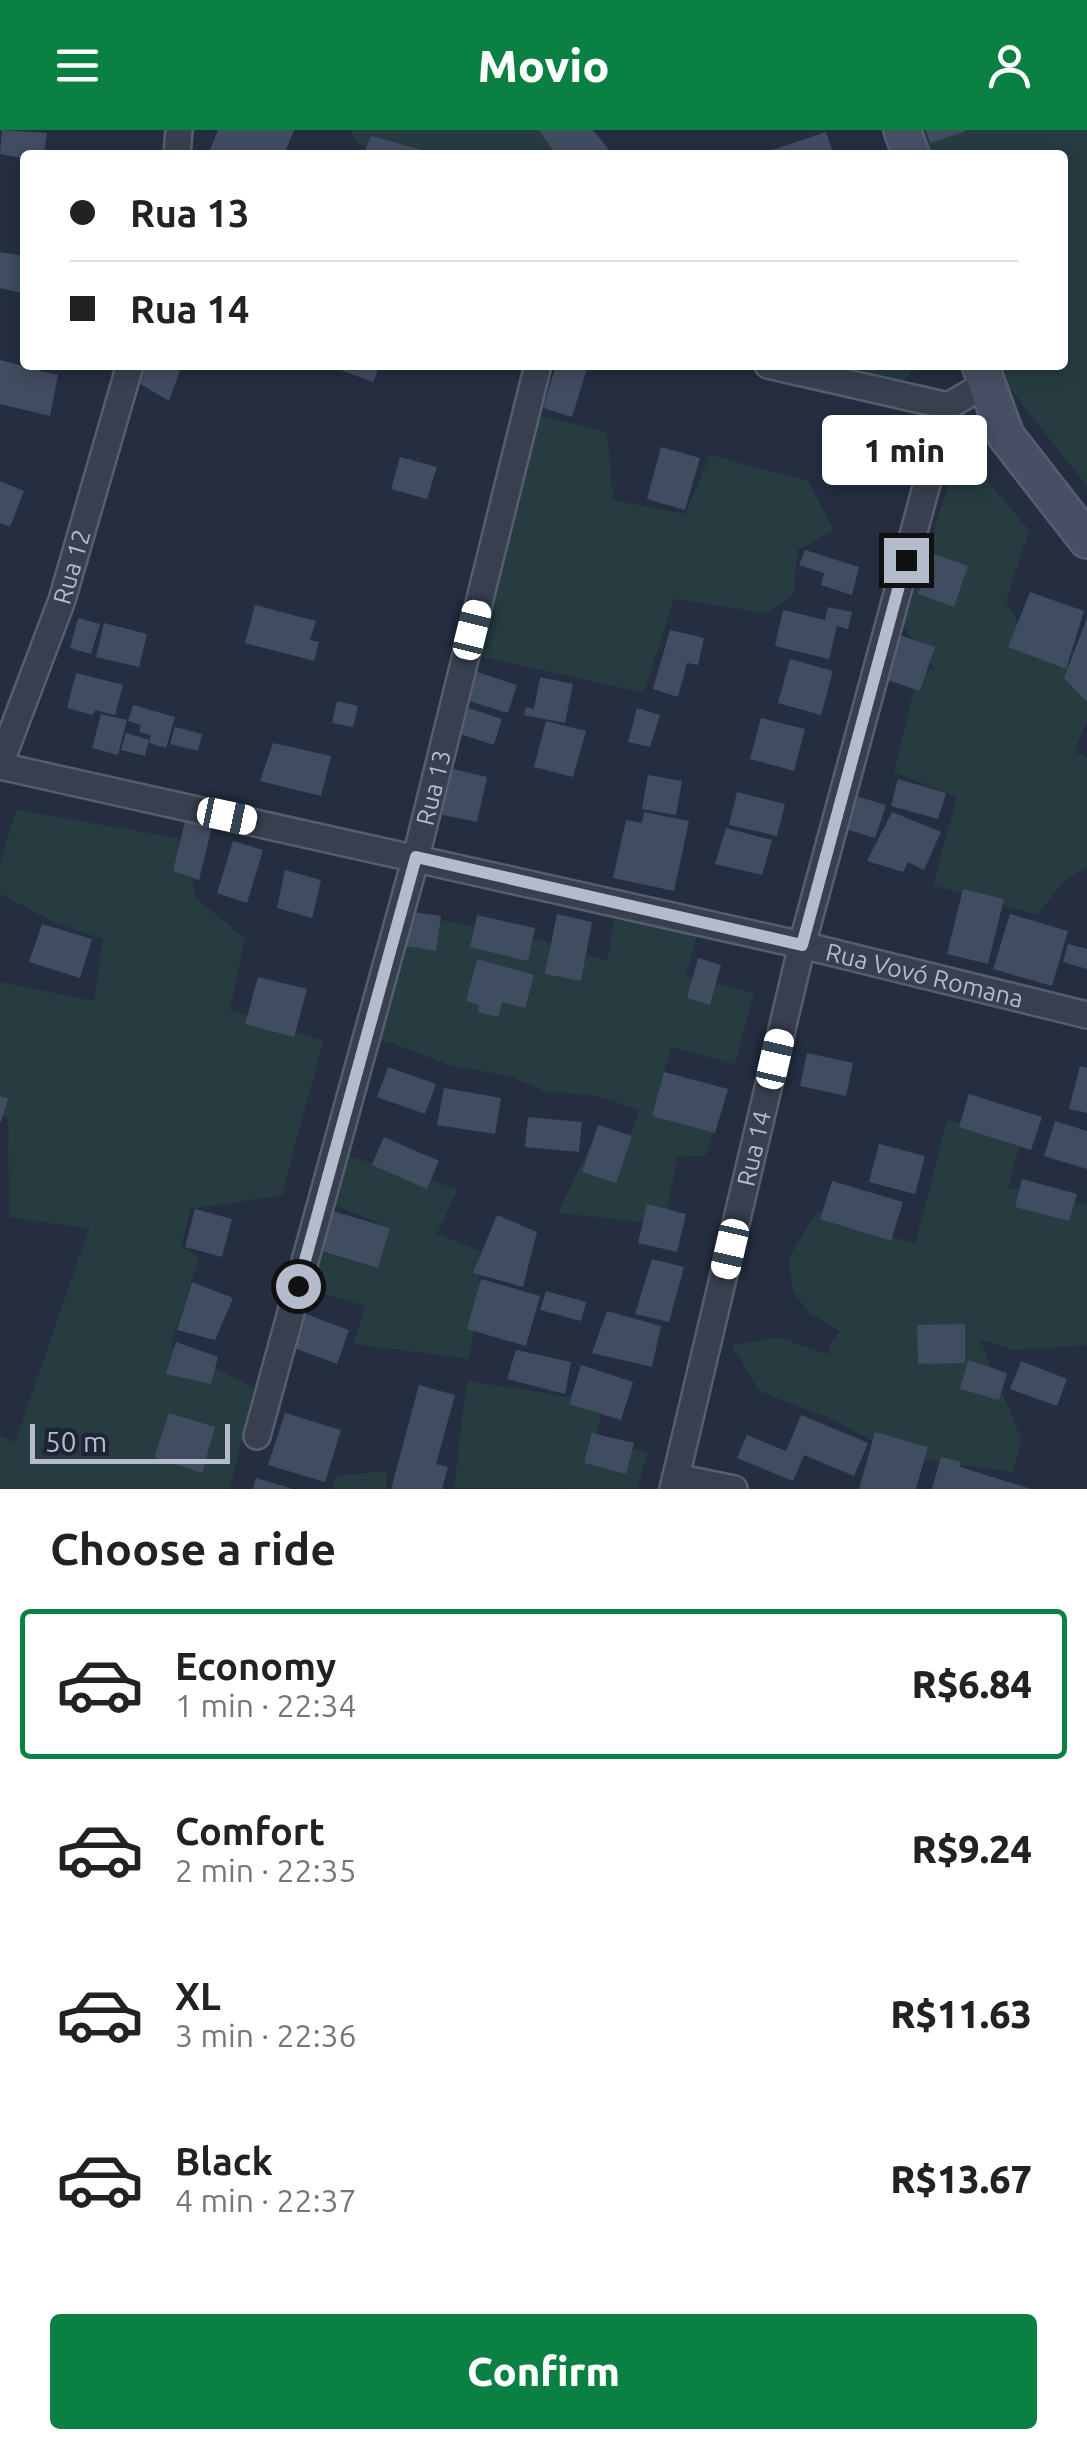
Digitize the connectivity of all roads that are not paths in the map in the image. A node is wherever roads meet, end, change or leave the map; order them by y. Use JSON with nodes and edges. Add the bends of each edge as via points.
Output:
{"nodes":[{"id":1,"x":129,"y":370,"type":"edge"},
{"id":2,"x":537,"y":370,"type":"edge"},
{"id":3,"x":790,"y":370,"type":"edge"},
{"id":4,"x":984,"y":375,"type":"edge"},
{"id":5,"x":948,"y":406,"type":"junction"},
{"id":6,"x":1087,"y":540,"type":"edge"},
{"id":7,"x":0,"y":765,"type":"edge"},
{"id":8,"x":416,"y":857,"type":"junction"},
{"id":9,"x":802,"y":945,"type":"junction"},
{"id":10,"x":1087,"y":1015,"type":"edge"},
{"id":11,"x":257,"y":1436,"type":"dead end"},
{"id":12,"x":674,"y":1483,"type":"edge"},
{"id":13,"x":734,"y":1489,"type":"edge"}],
"edges":[{"from":1,"to":7,"type":"street","name":"Rua 12","via":[[62,600]]},
{"from":2,"to":8,"type":"street","name":"Rua 13"},
{"from":3,"to":5,"type":"street"},
{"from":4,"to":5,"type":"street"},
{"from":4,"to":6,"type":"street","via":[[1006,436]]},
{"from":5,"to":9,"type":"street","name":"Rua 14"},
{"from":7,"to":8,"type":"street","name":"Rua Vovó Romana"},
{"from":8,"to":9,"type":"street","name":"Rua Vovó Romana"},
{"from":8,"to":11,"type":"street","name":"Rua 13"},
{"from":9,"to":10,"type":"street","name":"Rua Vovó Romana"},
{"from":9,"to":12,"type":"street","name":"Rua 14"},
{"from":12,"to":13,"type":"street"}]}
